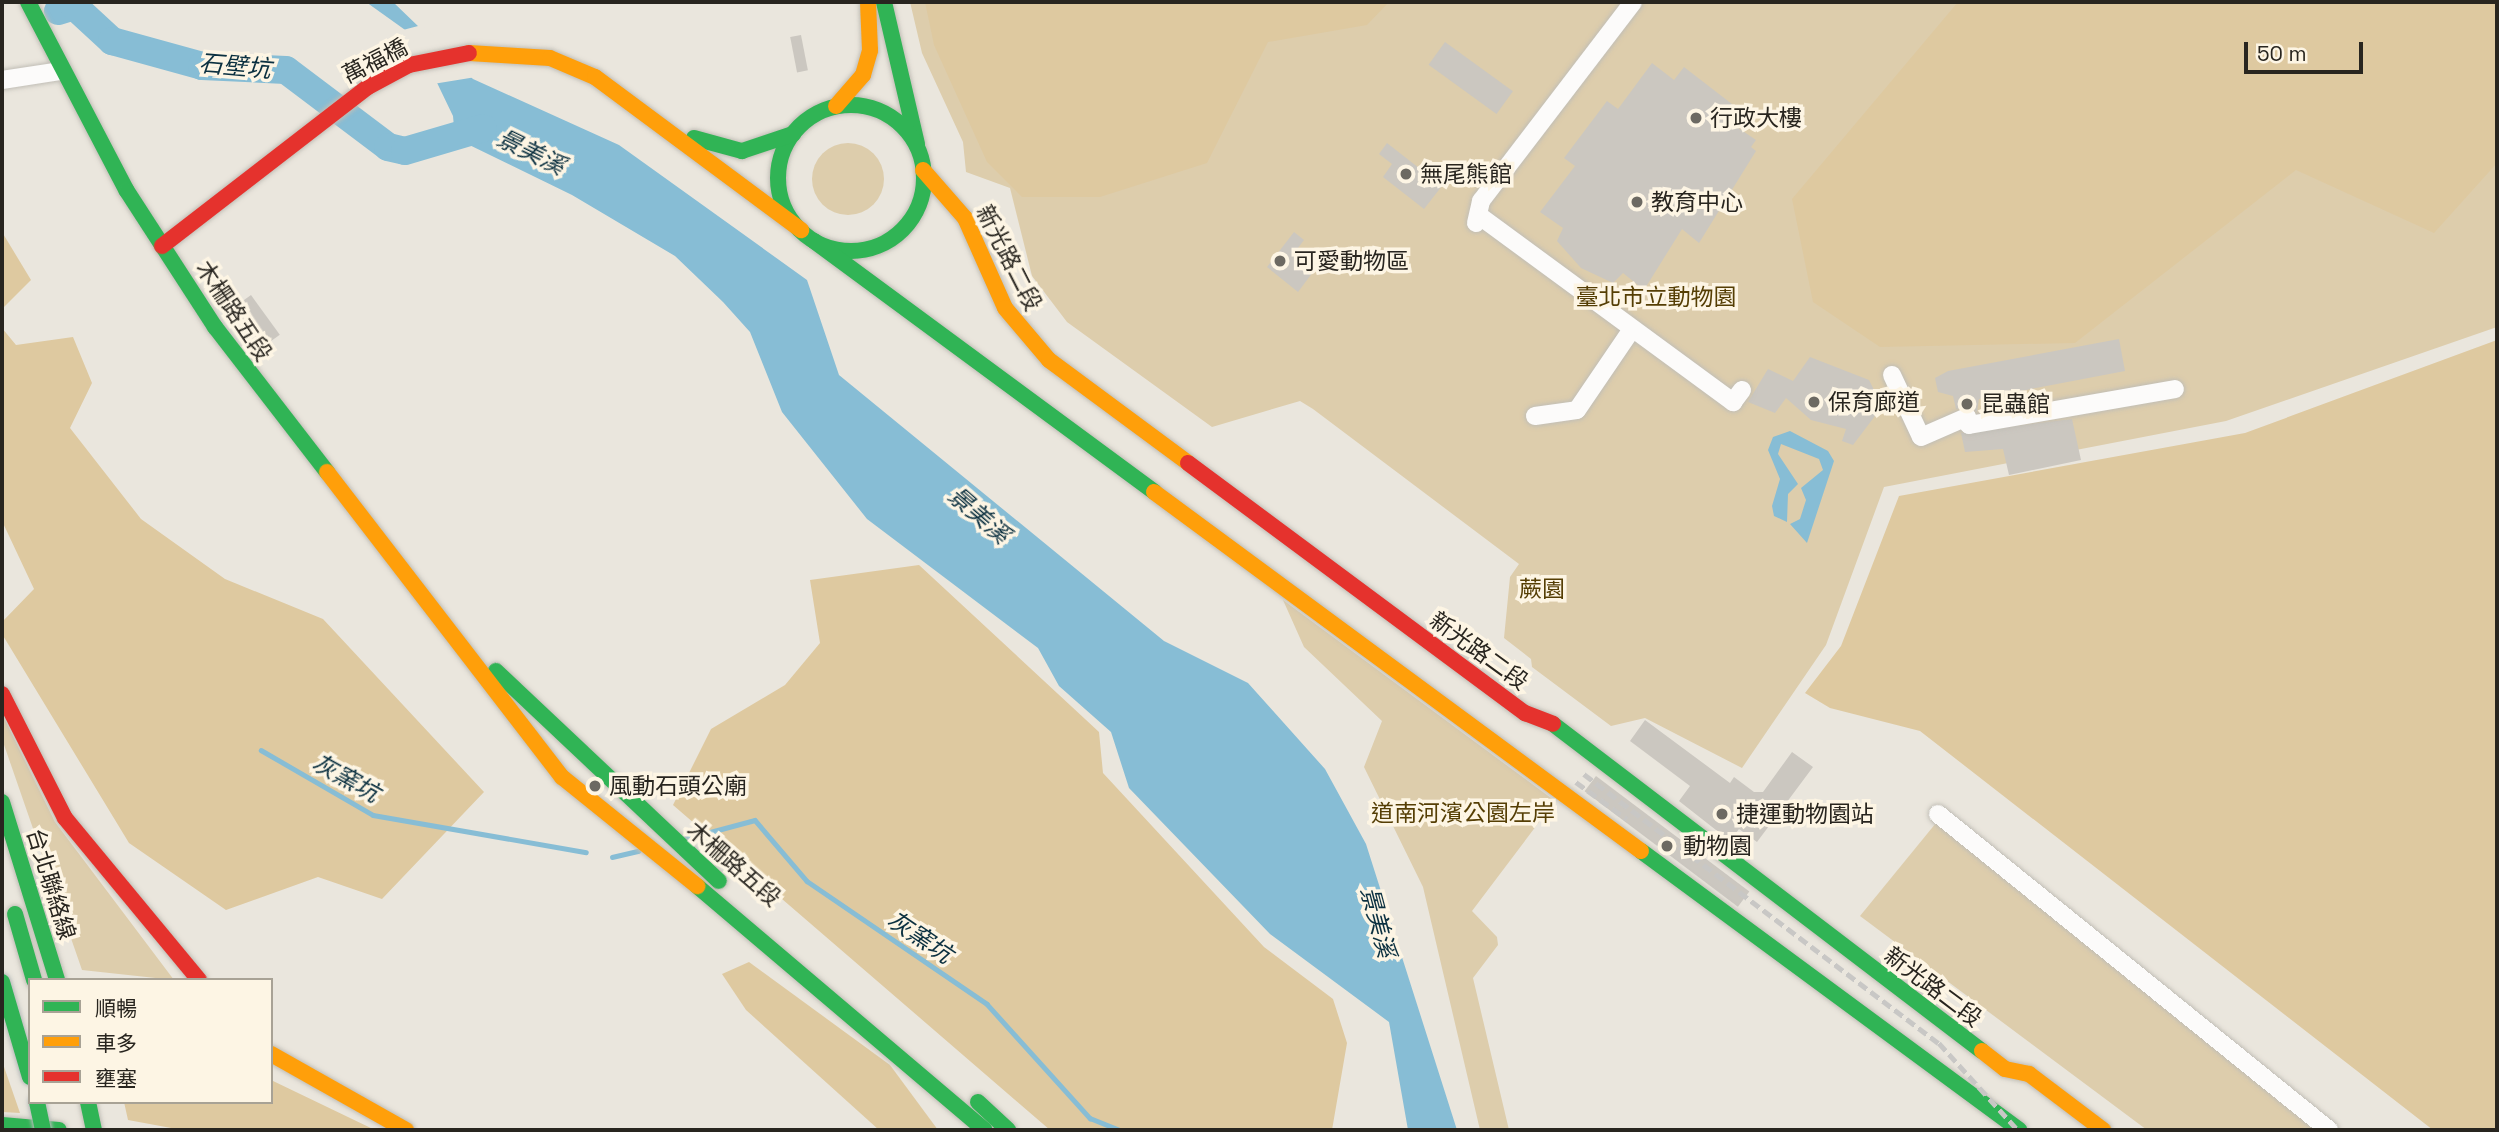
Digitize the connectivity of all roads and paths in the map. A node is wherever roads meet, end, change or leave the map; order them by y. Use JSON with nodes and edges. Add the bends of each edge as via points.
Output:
{"nodes":[{"id":1,"x":29,"y":2,"type":"edge"},
{"id":2,"x":867,"y":2,"type":"edge"},
{"id":3,"x":884,"y":2,"type":"edge"},
{"id":4,"x":1633,"y":2,"type":"edge"},
{"id":5,"x":61,"y":71,"type":"junction"},
{"id":6,"x":2,"y":80,"type":"edge"},
{"id":7,"x":836,"y":106,"type":"junction"},
{"id":8,"x":669,"y":127,"type":"junction"},
{"id":9,"x":793,"y":134,"type":"junction"},
{"id":10,"x":921,"y":163,"type":"junction"},
{"id":11,"x":801,"y":230,"type":"junction"},
{"id":12,"x":814,"y":241,"type":"junction"},
{"id":13,"x":162,"y":246,"type":"junction"},
{"id":14,"x":1630,"y":332,"type":"junction"},
{"id":15,"x":1892,"y":375,"type":"dead end"},
{"id":16,"x":2175,"y":389,"type":"dead end"},
{"id":17,"x":1742,"y":390,"type":"dead end"},
{"id":18,"x":1535,"y":416,"type":"dead end"},
{"id":19,"x":442,"y":619,"type":"junction"},
{"id":20,"x":2,"y":694,"type":"edge"},
{"id":21,"x":574,"y":746,"type":"junction"},
{"id":22,"x":545,"y":756,"type":"junction"},
{"id":23,"x":2,"y":802,"type":"edge"},
{"id":24,"x":1938,"y":814,"type":"dead end"},
{"id":25,"x":649,"y":819,"type":"junction"},
{"id":26,"x":635,"y":835,"type":"junction"},
{"id":27,"x":8,"y":893,"type":"dead end"},
{"id":28,"x":33,"y":978,"type":"edge"},
{"id":29,"x":56,"y":978,"type":"edge"},
{"id":30,"x":197,"y":978,"type":"edge"},
{"id":31,"x":2,"y":985,"type":"edge"},
{"id":32,"x":28,"y":987,"type":"edge"},
{"id":33,"x":848,"y":989,"type":"dead end"},
{"id":34,"x":273,"y":1049,"type":"edge"},
{"id":35,"x":273,"y":1055,"type":"edge"},
{"id":36,"x":928,"y":1056,"type":"dead end"},
{"id":37,"x":287,"y":1061,"type":"junction"},
{"id":38,"x":28,"y":1070,"type":"edge"},
{"id":39,"x":37,"y":1104,"type":"edge"},
{"id":40,"x":88,"y":1104,"type":"edge"},
{"id":41,"x":68,"y":1112,"type":"dead end"},
{"id":42,"x":2,"y":1125,"type":"edge"},
{"id":43,"x":43,"y":1130,"type":"edge"},
{"id":44,"x":60,"y":1130,"type":"edge"},
{"id":45,"x":71,"y":1130,"type":"edge"},
{"id":46,"x":94,"y":1130,"type":"edge"},
{"id":47,"x":406,"y":1130,"type":"edge"},
{"id":48,"x":985,"y":1130,"type":"edge"},
{"id":49,"x":1009,"y":1130,"type":"edge"},
{"id":50,"x":2019,"y":1130,"type":"edge"},
{"id":51,"x":2104,"y":1130,"type":"edge"},
{"id":52,"x":2329,"y":1130,"type":"edge"}],
"edges":[{"from":1,"to":5,"type":"main road","name":"木柵路五段"},
{"from":2,"to":7,"type":"main road","via":[[870,50],[863,75]]},
{"from":3,"to":10,"type":"main road","name":"新光路二段"},
{"from":4,"to":14,"type":"street","via":[[1485,195],[1479,220]]},
{"from":5,"to":6,"type":"street"},
{"from":5,"to":13,"type":"main road","name":"木柵路五段"},
{"from":7,"to":9,"type":"main road"},
{"from":7,"to":10,"type":"main road","via":[[887,115]]},
{"from":8,"to":9,"type":"main road","via":[[742,151]]},
{"from":8,"to":11,"type":"main road"},
{"from":8,"to":13,"type":"main road","name":"萬福橋","via":[[595,77],[550,58],[501,51],[409,65],[342,105]]},
{"from":9,"to":11,"type":"main road","via":[[779,184]]},
{"from":10,"to":12,"type":"main road","via":[[920,202],[891,239],[845,251]]},
{"from":10,"to":51,"type":"main road","name":"新光路二段","via":[[965,218],[1005,308],[1049,360],[1514,705],[1545,718],[2005,1069],[2029,1074]]},
{"from":11,"to":12,"type":"main road"},
{"from":12,"to":50,"type":"main road"},
{"from":13,"to":19,"type":"main road","name":"木柵路五段","via":[[265,397]]},
{"from":14,"to":17,"type":"street","via":[[1733,401]]},
{"from":14,"to":18,"type":"street","via":[[1577,410]]},
{"from":15,"to":16,"type":"street","via":[[1921,437],[1966,417],[1969,425]]},
{"from":19,"to":21,"type":"main road","name":"木柵路五段"},
{"from":19,"to":22,"type":"main road","name":"木柵路五段"},
{"from":20,"to":30,"type":"main road","via":[[65,818],[134,909]]},
{"from":21,"to":22,"type":"main road"},
{"from":21,"to":25,"type":"main road","name":"木柵路五段"},
{"from":22,"to":26,"type":"main road","name":"木柵路五段","via":[[578,792]]},
{"from":23,"to":29,"type":"main road","name":"台北聯絡線"},
{"from":24,"to":52,"type":"street"},
{"from":25,"to":26,"type":"street"},
{"from":25,"to":33,"type":"main road","name":"木柵路五段"},
{"from":26,"to":48,"type":"main road","name":"木柵路五段","via":[[869,1026]]},
{"from":27,"to":28,"type":"main road","name":"台北聯絡線"},
{"from":31,"to":32,"type":"main road"},
{"from":31,"to":38,"type":"main road","bridge":true},
{"from":34,"to":37,"type":"main road"},
{"from":35,"to":37,"type":"main road"},
{"from":36,"to":49,"type":"main road"},
{"from":37,"to":47,"type":"main road"},
{"from":39,"to":43,"type":"main road","bridge":true},
{"from":40,"to":46,"type":"main road"},
{"from":41,"to":45,"type":"main road"},
{"from":42,"to":44,"type":"main road"}]}
